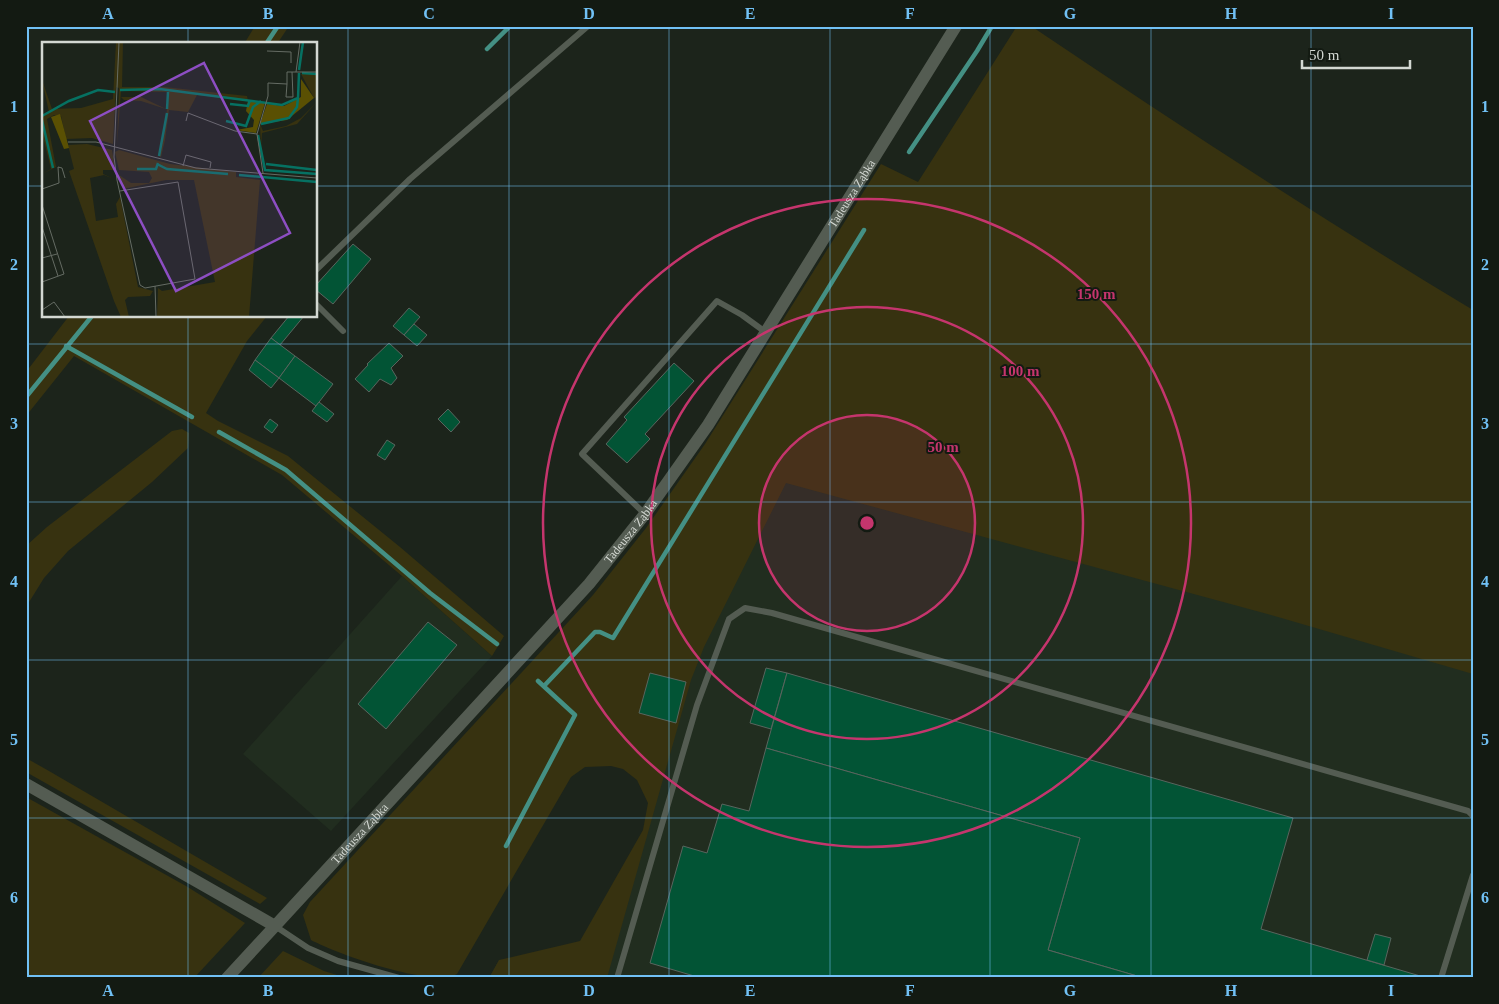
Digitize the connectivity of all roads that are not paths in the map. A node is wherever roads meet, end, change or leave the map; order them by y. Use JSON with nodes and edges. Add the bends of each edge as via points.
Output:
{"nodes":[{"id":1,"x":588,"y":26,"type":"edge"},
{"id":2,"x":956,"y":26,"type":"edge"},
{"id":3,"x":318,"y":268,"type":"edge"},
{"id":4,"x":318,"y":306,"type":"edge"},
{"id":5,"x":343,"y":331,"type":"dead end"},
{"id":6,"x":764,"y":331,"type":"junction"},
{"id":7,"x":645,"y":514,"type":"junction"},
{"id":8,"x":26,"y":784,"type":"edge"},
{"id":9,"x":1473,"y":816,"type":"edge"},
{"id":10,"x":1473,"y":875,"type":"edge"},
{"id":11,"x":275,"y":926,"type":"junction"},
{"id":12,"x":227,"y":978,"type":"edge"},
{"id":13,"x":398,"y":978,"type":"edge"},
{"id":14,"x":617,"y":978,"type":"edge"},
{"id":15,"x":1441,"y":978,"type":"edge"}],
"edges":[{"from":1,"to":3,"type":"lane","via":[[410,179]]},
{"from":2,"to":6,"type":"street","name":"Tadeusza Ząbka"},
{"from":4,"to":5,"type":"lane"},
{"from":6,"to":7,"type":"street","name":"Tadeusza Ząbka","via":[[708,425]]},
{"from":6,"to":7,"type":"lane","via":[[717,301],[582,454]]},
{"from":7,"to":11,"type":"street","name":"Tadeusza Ząbka","via":[[589,584]]},
{"from":8,"to":11,"type":"street"},
{"from":9,"to":14,"type":"lane","via":[[1468,810],[745,608],[729,619],[697,705]]},
{"from":10,"to":15,"type":"lane"},
{"from":11,"to":12,"type":"street","name":"Tadeusza Ząbka"},
{"from":11,"to":13,"type":"lane","via":[[308,948],[331,958]]}]}
